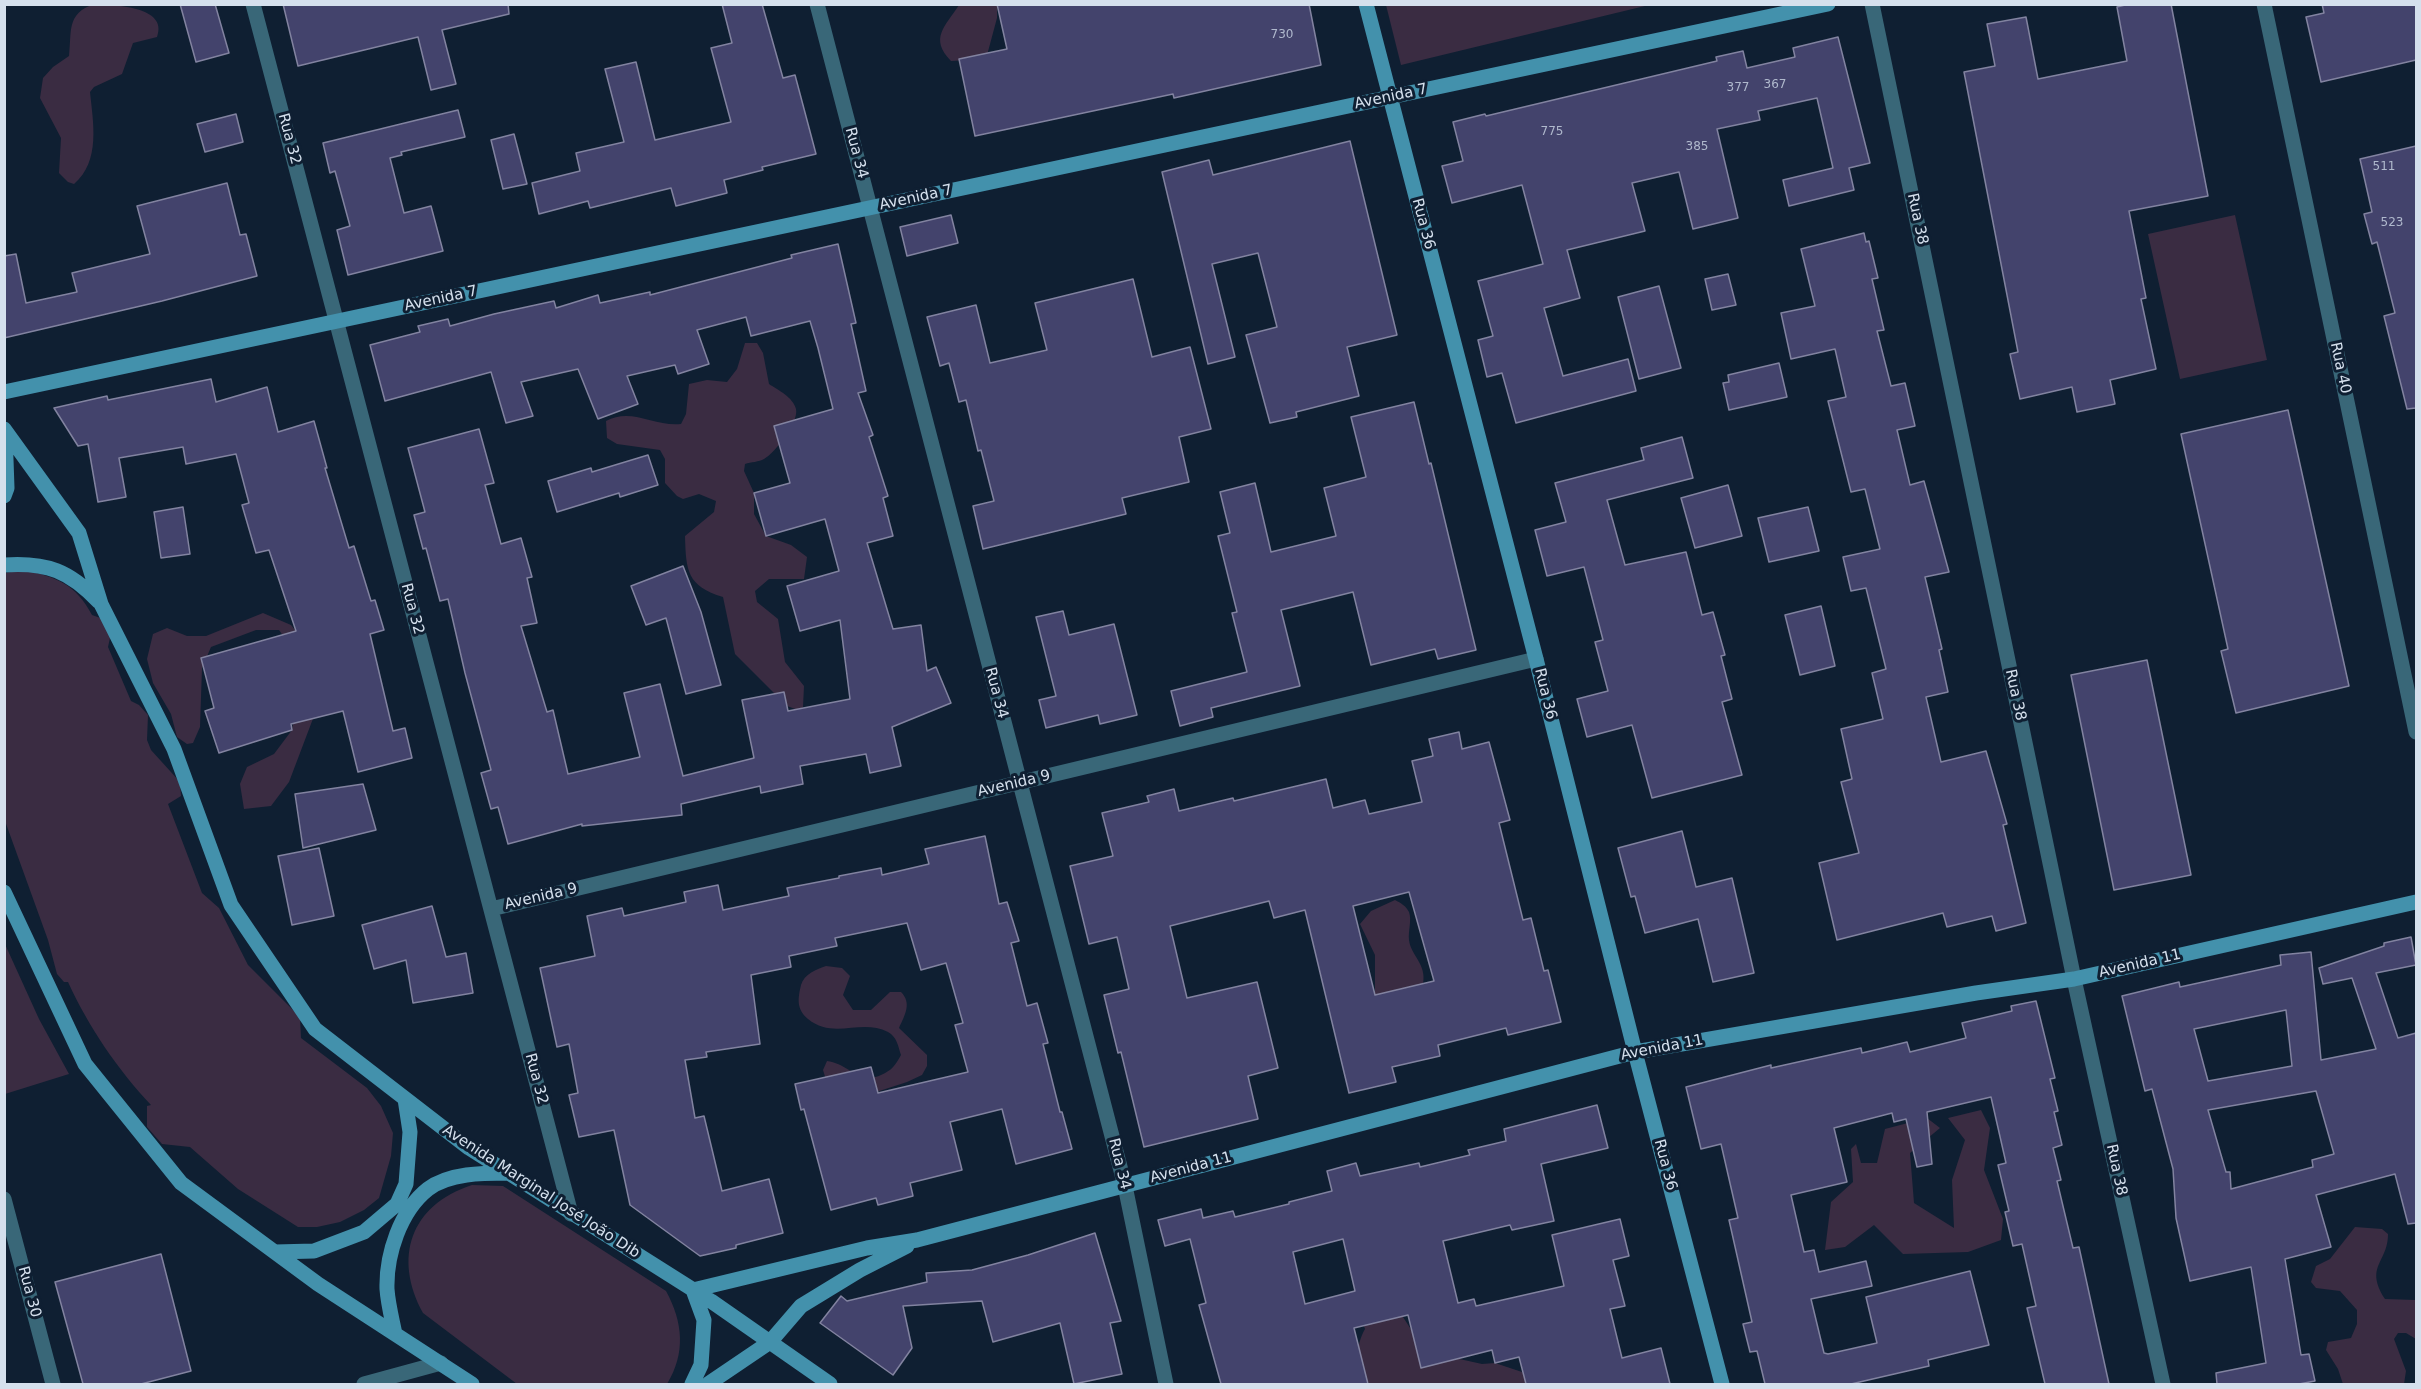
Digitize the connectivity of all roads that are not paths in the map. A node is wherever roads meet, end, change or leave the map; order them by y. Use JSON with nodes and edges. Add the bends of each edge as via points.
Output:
{"nodes":[{"id":1,"x":253,"y":4,"type":"edge"},
{"id":2,"x":817,"y":4,"type":"edge"},
{"id":3,"x":1366,"y":4,"type":"edge"},
{"id":4,"x":1828,"y":4,"type":"edge"},
{"id":5,"x":1872,"y":4,"type":"edge"},
{"id":6,"x":2264,"y":4,"type":"edge"},
{"id":7,"x":1390,"y":98,"type":"junction"},
{"id":8,"x":870,"y":208,"type":"junction"},
{"id":9,"x":337,"y":321,"type":"junction"},
{"id":10,"x":4,"y":392,"type":"edge"},
{"id":11,"x":5,"y":429,"type":"edge"},
{"id":12,"x":4,"y":496,"type":"edge"},
{"id":13,"x":4,"y":565,"type":"edge"},
{"id":14,"x":101,"y":604,"type":"junction"},
{"id":15,"x":1536,"y":658,"type":"junction"},
{"id":16,"x":2416,"y":732,"type":"edge"},
{"id":17,"x":1020,"y":783,"type":"junction"},
{"id":18,"x":4,"y":892,"type":"edge"},
{"id":19,"x":2416,"y":902,"type":"edge"},
{"id":20,"x":491,"y":909,"type":"junction"},
{"id":21,"x":2074,"y":979,"type":"junction"},
{"id":22,"x":1635,"y":1052,"type":"junction"},
{"id":23,"x":405,"y":1099,"type":"junction"},
{"id":24,"x":508,"y":1173,"type":"junction"},
{"id":25,"x":1125,"y":1186,"type":"junction"},
{"id":26,"x":4,"y":1199,"type":"edge"},
{"id":27,"x":571,"y":1214,"type":"junction"},
{"id":28,"x":7,"y":1220,"type":"edge"},
{"id":29,"x":917,"y":1240,"type":"junction"},
{"id":30,"x":275,"y":1252,"type":"junction"},
{"id":31,"x":693,"y":1290,"type":"junction"},
{"id":32,"x":395,"y":1334,"type":"junction"},
{"id":33,"x":770,"y":1341,"type":"junction"},
{"id":34,"x":441,"y":1363,"type":"junction"},
{"id":35,"x":53,"y":1384,"type":"edge"},
{"id":36,"x":364,"y":1384,"type":"edge"},
{"id":37,"x":472,"y":1384,"type":"edge"},
{"id":38,"x":692,"y":1384,"type":"edge"},
{"id":39,"x":708,"y":1384,"type":"edge"},
{"id":40,"x":830,"y":1384,"type":"edge"},
{"id":41,"x":1166,"y":1384,"type":"edge"},
{"id":42,"x":1722,"y":1384,"type":"edge"},
{"id":43,"x":2163,"y":1384,"type":"edge"}],
"edges":[{"from":1,"to":9,"type":"street","name":"Rua 32"},
{"from":2,"to":8,"type":"street","name":"Rua 34"},
{"from":3,"to":7,"type":"street","name":"Rua 36"},
{"from":4,"to":7,"type":"street","name":"Avenida 7"},
{"from":5,"to":21,"type":"street","name":"Rua 38"},
{"from":6,"to":16,"type":"street","name":"Rua 40"},
{"from":7,"to":8,"type":"street","name":"Avenida 7"},
{"from":7,"to":15,"type":"street","name":"Rua 36"},
{"from":8,"to":9,"type":"street","name":"Avenida 7"},
{"from":8,"to":17,"type":"street","name":"Rua 34"},
{"from":9,"to":10,"type":"street","name":"Avenida 7"},
{"from":9,"to":20,"type":"street","name":"Rua 32"},
{"from":11,"to":12,"type":"street"},
{"from":11,"to":14,"type":"street","name":"Avenida Marginal José João Dib","via":[[79,533]]},
{"from":13,"to":14,"type":"street","via":[[30,563],[57,569],[82,584]]},
{"from":14,"to":23,"type":"street","name":"Avenida Marginal José João Dib","via":[[174,749],[231,905],[315,1029]]},
{"from":15,"to":17,"type":"street","name":"Avenida 9"},
{"from":15,"to":22,"type":"street","name":"Rua 36"},
{"from":17,"to":20,"type":"street","name":"Avenida 9"},
{"from":17,"to":25,"type":"street","name":"Rua 34"},
{"from":18,"to":30,"type":"street","via":[[85,1064],[181,1183]]},
{"from":19,"to":21,"type":"street","name":"Avenida 11"},
{"from":20,"to":27,"type":"street","name":"Rua 32"},
{"from":21,"to":22,"type":"street","name":"Avenida 11"},
{"from":21,"to":43,"type":"street","name":"Rua 38"},
{"from":22,"to":25,"type":"street","name":"Avenida 11"},
{"from":22,"to":42,"type":"street","name":"Rua 36"},
{"from":23,"to":24,"type":"street","name":"Avenida Marginal José João Dib"},
{"from":23,"to":30,"type":"street","via":[[410,1132],[406,1184],[397,1204],[364,1232],[314,1251]]},
{"from":24,"to":27,"type":"street","name":"Avenida Marginal José João Dib"},
{"from":24,"to":32,"type":"street","via":[[453,1178],[428,1189],[409,1211],[390,1252],[387,1289]]},
{"from":25,"to":29,"type":"street","name":"Avenida 11"},
{"from":25,"to":41,"type":"street","name":"Rua 34"},
{"from":26,"to":28,"type":"street","name":"Rua 30"},
{"from":27,"to":31,"type":"street","name":"Avenida Marginal José João Dib"},
{"from":28,"to":35,"type":"street","name":"Rua 30"},
{"from":29,"to":31,"type":"street","name":"Avenida 11","via":[[867,1248]]},
{"from":29,"to":33,"type":"street","name":"Avenida 11","via":[[801,1306]]},
{"from":30,"to":32,"type":"street"},
{"from":31,"to":33,"type":"street","name":"Avenida Marginal José João Dib"},
{"from":31,"to":38,"type":"street","via":[[704,1320],[701,1365]]},
{"from":32,"to":34,"type":"street"},
{"from":33,"to":39,"type":"street","name":"Avenida 11"},
{"from":33,"to":40,"type":"street","name":"Avenida Marginal José João Dib"},
{"from":34,"to":36,"type":"street"},
{"from":34,"to":37,"type":"street"}]}
